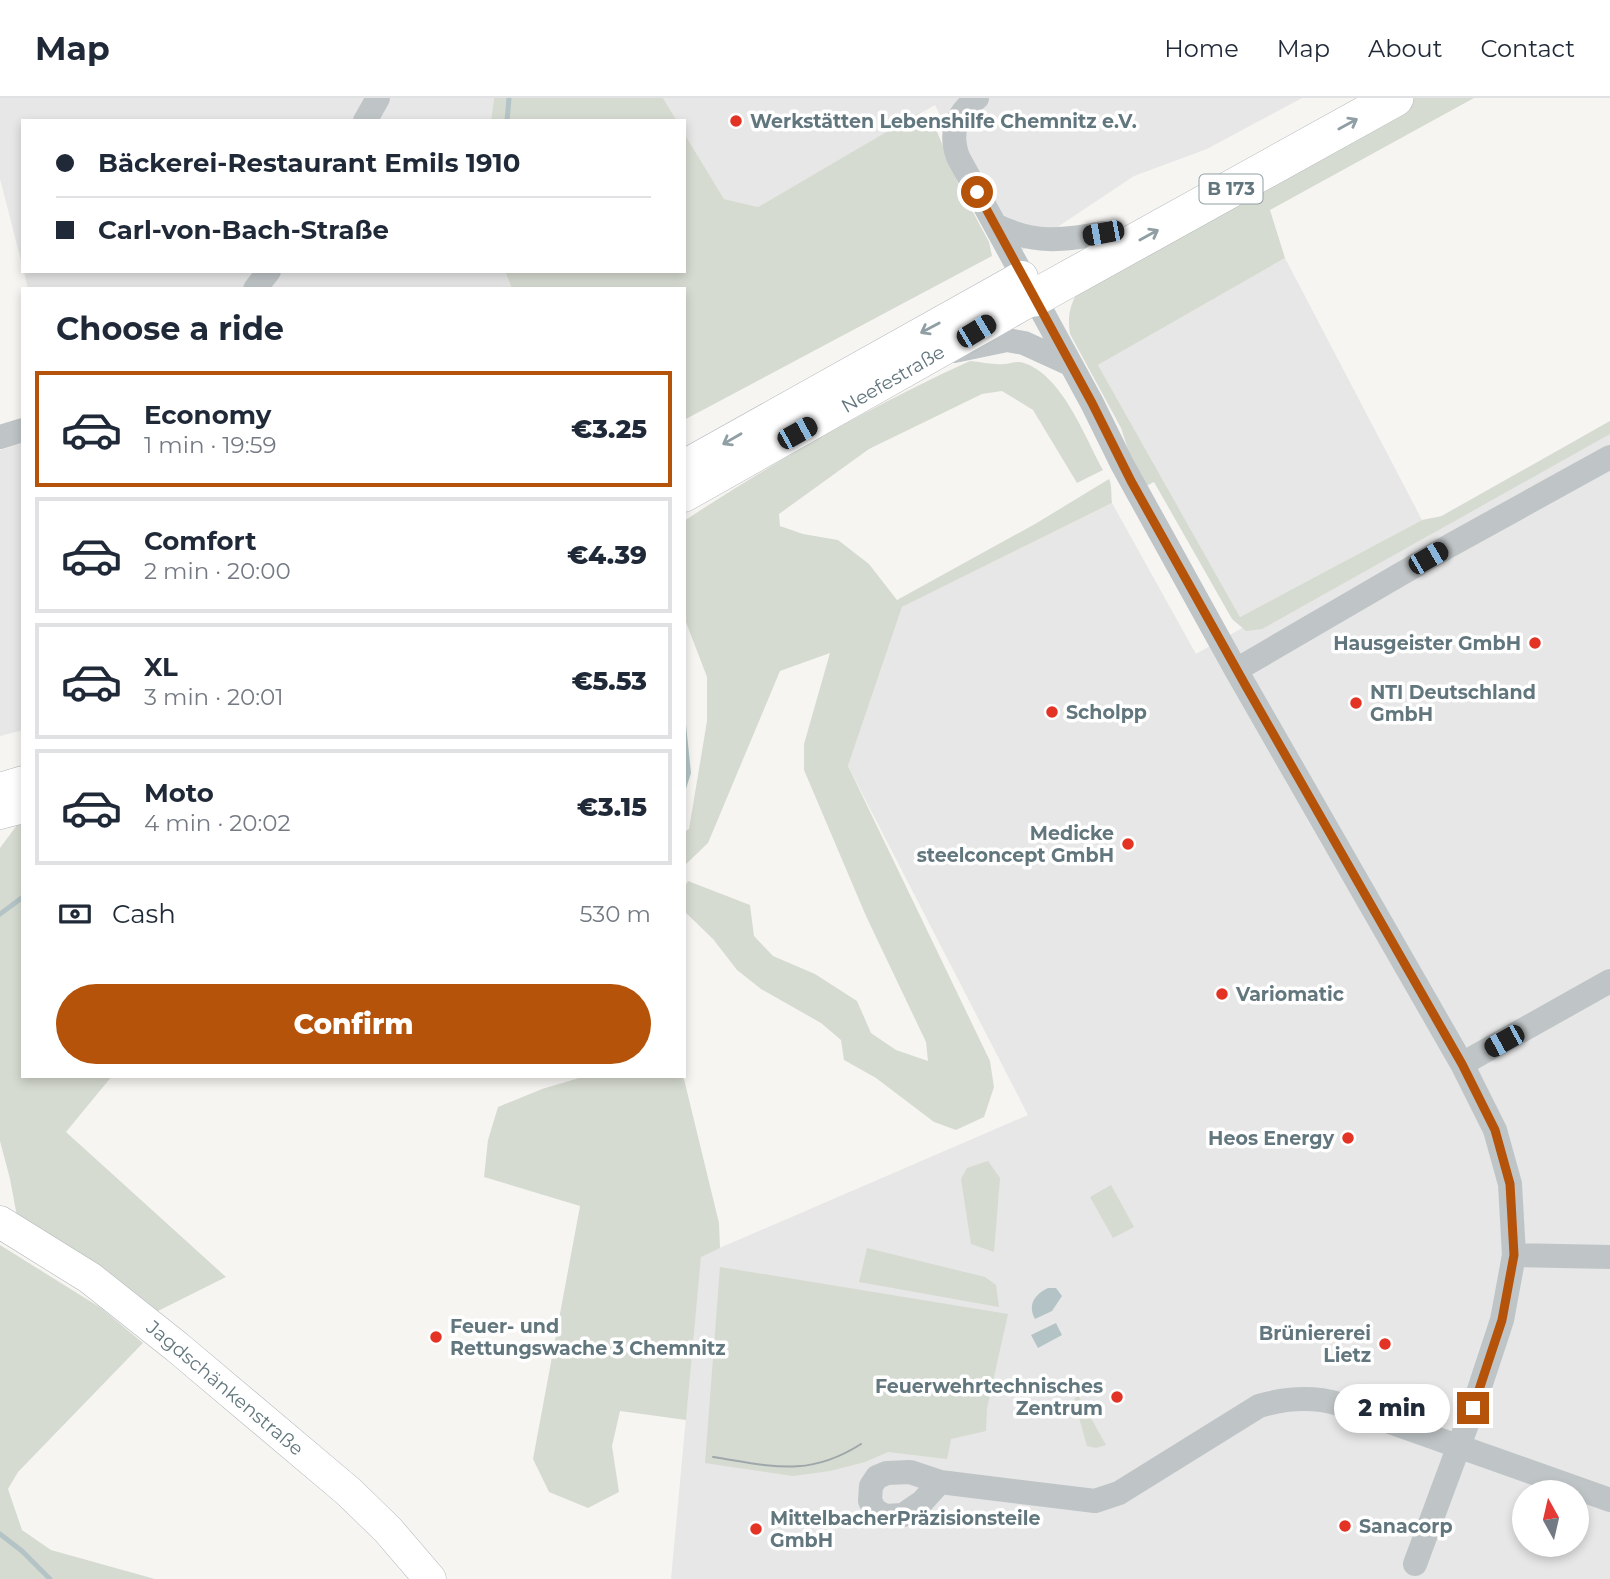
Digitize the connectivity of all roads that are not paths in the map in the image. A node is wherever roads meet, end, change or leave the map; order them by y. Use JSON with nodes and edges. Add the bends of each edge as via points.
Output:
{"nodes":[{"id":1,"x":378,"y":98,"type":"edge"},
{"id":2,"x":977,"y":98,"type":"edge"},
{"id":3,"x":1346,"y":98,"type":"edge"},
{"id":4,"x":1395,"y":98,"type":"edge"},
{"id":5,"x":366,"y":119,"type":"edge"},
{"id":6,"x":995,"y":225,"type":"junction"},
{"id":7,"x":1103,"y":233,"type":"junction"},
{"id":8,"x":1028,"y":287,"type":"junction"},
{"id":9,"x":940,"y":353,"type":"junction"},
{"id":10,"x":1070,"y":364,"type":"junction"},
{"id":11,"x":21,"y":431,"type":"edge"},
{"id":12,"x":0,"y":437,"type":"edge"},
{"id":13,"x":1610,"y":457,"type":"edge"},
{"id":14,"x":686,"y":465,"type":"edge"},
{"id":15,"x":686,"y":495,"type":"edge"},
{"id":16,"x":1236,"y":670,"type":"junction"},
{"id":17,"x":21,"y":785,"type":"edge"},
{"id":18,"x":6,"y":807,"type":"edge"},
{"id":19,"x":1610,"y":981,"type":"edge"},
{"id":20,"x":1462,"y":1064,"type":"junction"},
{"id":21,"x":0,"y":1222,"type":"edge"},
{"id":22,"x":1514,"y":1255,"type":"junction"},
{"id":23,"x":1610,"y":1257,"type":"edge"},
{"id":24,"x":1460,"y":1446,"type":"junction"},
{"id":25,"x":940,"y":1482,"type":"dead end"},
{"id":26,"x":1610,"y":1500,"type":"edge"},
{"id":27,"x":1415,"y":1564,"type":"dead end"},
{"id":28,"x":430,"y":1579,"type":"edge"}],
"edges":[{"from":1,"to":5,"type":"street"},
{"from":2,"to":6,"type":"street","via":[[957,119],[953,143]]},
{"from":3,"to":7,"type":"highway","name":"Neefestraße","number":"B 173"},
{"from":8,"to":4,"type":"highway","name":"Neefestraße","number":"B 173","one_way":true},
{"from":6,"to":7,"type":"street","via":[[1050,240]]},
{"from":6,"to":8,"type":"street"},
{"from":7,"to":8,"type":"highway","name":"Neefestraße","number":"B 173"},
{"from":8,"to":9,"type":"main road","name":"Neefestraße","number":"B 173"},
{"from":8,"to":10,"type":"street"},
{"from":8,"to":14,"type":"main road","name":"Neefestraße","number":"B 173","one_way":true},
{"from":9,"to":10,"type":"street","via":[[1007,340]]},
{"from":9,"to":15,"type":"main road","name":"Neefestraße","number":"B 173"},
{"from":10,"to":16,"type":"street"},
{"from":11,"to":12,"type":"street"},
{"from":13,"to":16,"type":"street"},
{"from":16,"to":20,"type":"street"},
{"from":17,"to":18,"type":"main road"},
{"from":19,"to":20,"type":"street"},
{"from":20,"to":22,"type":"street","via":[[1495,1130],[1510,1184]]},
{"from":21,"to":28,"type":"main road","name":"Jagdschänkenstraße","via":[[90,1278],[177,1347],[349,1493]]},
{"from":22,"to":23,"type":"street"},
{"from":22,"to":24,"type":"street","via":[[1502,1320]]},
{"from":24,"to":25,"type":"street","via":[[1325,1400],[1291,1399],[1259,1406],[1119,1493],[1095,1501]]},
{"from":24,"to":26,"type":"street"},
{"from":24,"to":27,"type":"street"}]}
